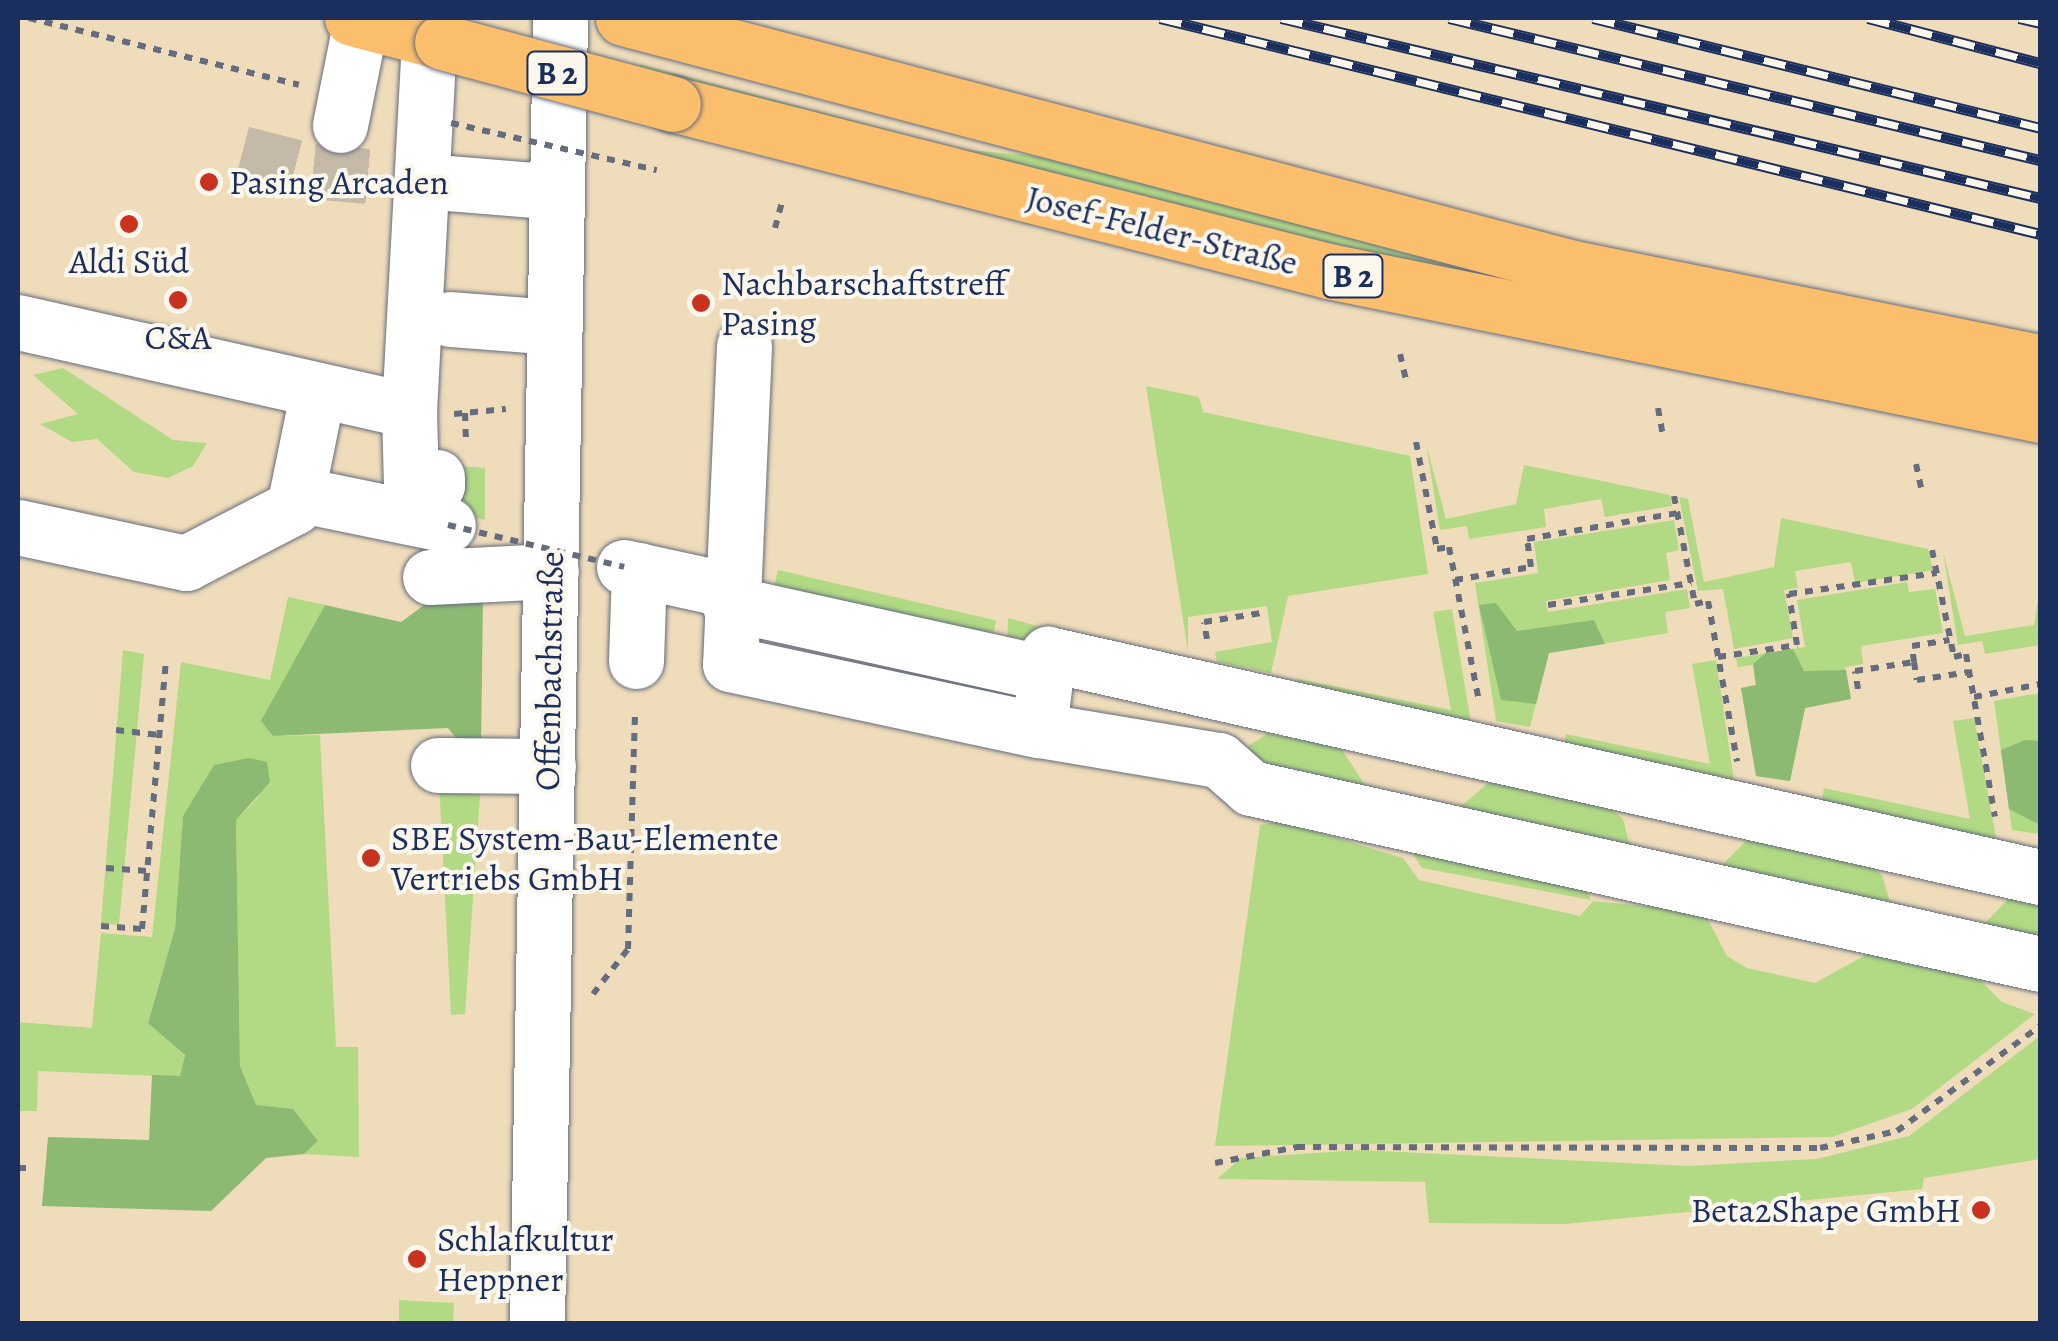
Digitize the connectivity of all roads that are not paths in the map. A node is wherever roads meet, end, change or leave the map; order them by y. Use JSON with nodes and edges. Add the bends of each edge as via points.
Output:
{"nodes":[{"id":1,"x":358,"y":18,"type":"edge"},
{"id":2,"x":560,"y":18,"type":"edge"},
{"id":3,"x":623,"y":18,"type":"edge"},
{"id":4,"x":435,"y":40,"type":"junction"},
{"id":5,"x":343,"y":111,"type":"road end"},
{"id":6,"x":448,"y":184,"type":"tunnel mouth"},
{"id":7,"x":557,"y":192,"type":"junction"},
{"id":8,"x":450,"y":318,"type":"dead end"},
{"id":9,"x":18,"y":322,"type":"edge"},
{"id":10,"x":554,"y":327,"type":"junction"},
{"id":11,"x":744,"y":346,"type":"dead end"},
{"id":12,"x":2040,"y":362,"type":"edge"},
{"id":13,"x":318,"y":390,"type":"junction"},
{"id":14,"x":418,"y":405,"type":"junction"},
{"id":15,"x":2040,"y":415,"type":"edge"},
{"id":16,"x":296,"y":500,"type":"junction"},
{"id":17,"x":429,"y":518,"type":"junction"},
{"id":18,"x":18,"y":528,"type":"edge"},
{"id":19,"x":551,"y":571,"type":"junction"},
{"id":20,"x":729,"y":596,"type":"junction"},
{"id":21,"x":636,"y":661,"type":"road end"},
{"id":22,"x":1045,"y":673,"type":"junction"},
{"id":23,"x":1212,"y":675,"type":"junction"},
{"id":24,"x":1039,"y":730,"type":"junction"},
{"id":25,"x":1390,"y":730,"type":"junction"},
{"id":26,"x":1219,"y":760,"type":"junction"},
{"id":27,"x":438,"y":765,"type":"dead end"},
{"id":28,"x":548,"y":766,"type":"junction"},
{"id":29,"x":1654,"y":790,"type":"junction"},
{"id":30,"x":1404,"y":823,"type":"junction"},
{"id":31,"x":2002,"y":858,"type":"edge"},
{"id":32,"x":1668,"y":882,"type":"junction"},
{"id":33,"x":1981,"y":951,"type":"junction"},
{"id":34,"x":2040,"y":964,"type":"edge"},
{"id":35,"x":536,"y":1324,"type":"edge"}],
"edges":[{"from":1,"to":4,"type":"main road","name":"Josef-Felder-Straße","number":"B 2"},
{"from":1,"to":5,"type":"street"},
{"from":2,"to":7,"type":"street","name":"Offenbachstraße"},
{"from":3,"to":12,"type":"main road","name":"Josef-Felder-Straße","number":"B 2","via":[[1573,268]]},
{"from":4,"to":14,"type":"street"},
{"from":4,"to":15,"type":"main road","name":"Josef-Felder-Straße","number":"B 2","bridge":true,"via":[[1328,270]]},
{"from":6,"to":7,"type":"street"},
{"from":7,"to":10,"type":"street","name":"Offenbachstraße"},
{"from":8,"to":10,"type":"street"},
{"from":9,"to":13,"type":"street"},
{"from":10,"to":19,"type":"street","name":"Offenbachstraße"},
{"from":11,"to":20,"type":"street"},
{"from":13,"to":14,"type":"street"},
{"from":13,"to":16,"type":"street"},
{"from":14,"to":17,"type":"street","via":[[411,486]]},
{"from":16,"to":17,"type":"street"},
{"from":16,"to":18,"type":"street","via":[[185,570]]},
{"from":17,"to":19,"type":"street"},
{"from":19,"to":28,"type":"street","name":"Offenbachstraße"},
{"from":20,"to":21,"type":"street","via":[[632,568]]},
{"from":20,"to":22,"type":"street"},
{"from":20,"to":24,"type":"street","via":[[730,664]]},
{"from":22,"to":23,"type":"street","via":[[1048,654]]},
{"from":22,"to":24,"type":"street"},
{"from":23,"to":25,"type":"street"},
{"from":23,"to":26,"type":"street"},
{"from":24,"to":26,"type":"street"},
{"from":25,"to":29,"type":"street","via":[[1485,735]]},
{"from":25,"to":30,"type":"street"},
{"from":26,"to":30,"type":"street","via":[[1251,788]]},
{"from":27,"to":28,"type":"street"},
{"from":28,"to":35,"type":"street","name":"Offenbachstraße"},
{"from":29,"to":31,"type":"street","via":[[1743,791]]},
{"from":29,"to":32,"type":"street"},
{"from":30,"to":32,"type":"street"},
{"from":31,"to":33,"type":"street"},
{"from":32,"to":33,"type":"street"},
{"from":33,"to":34,"type":"street"}]}
